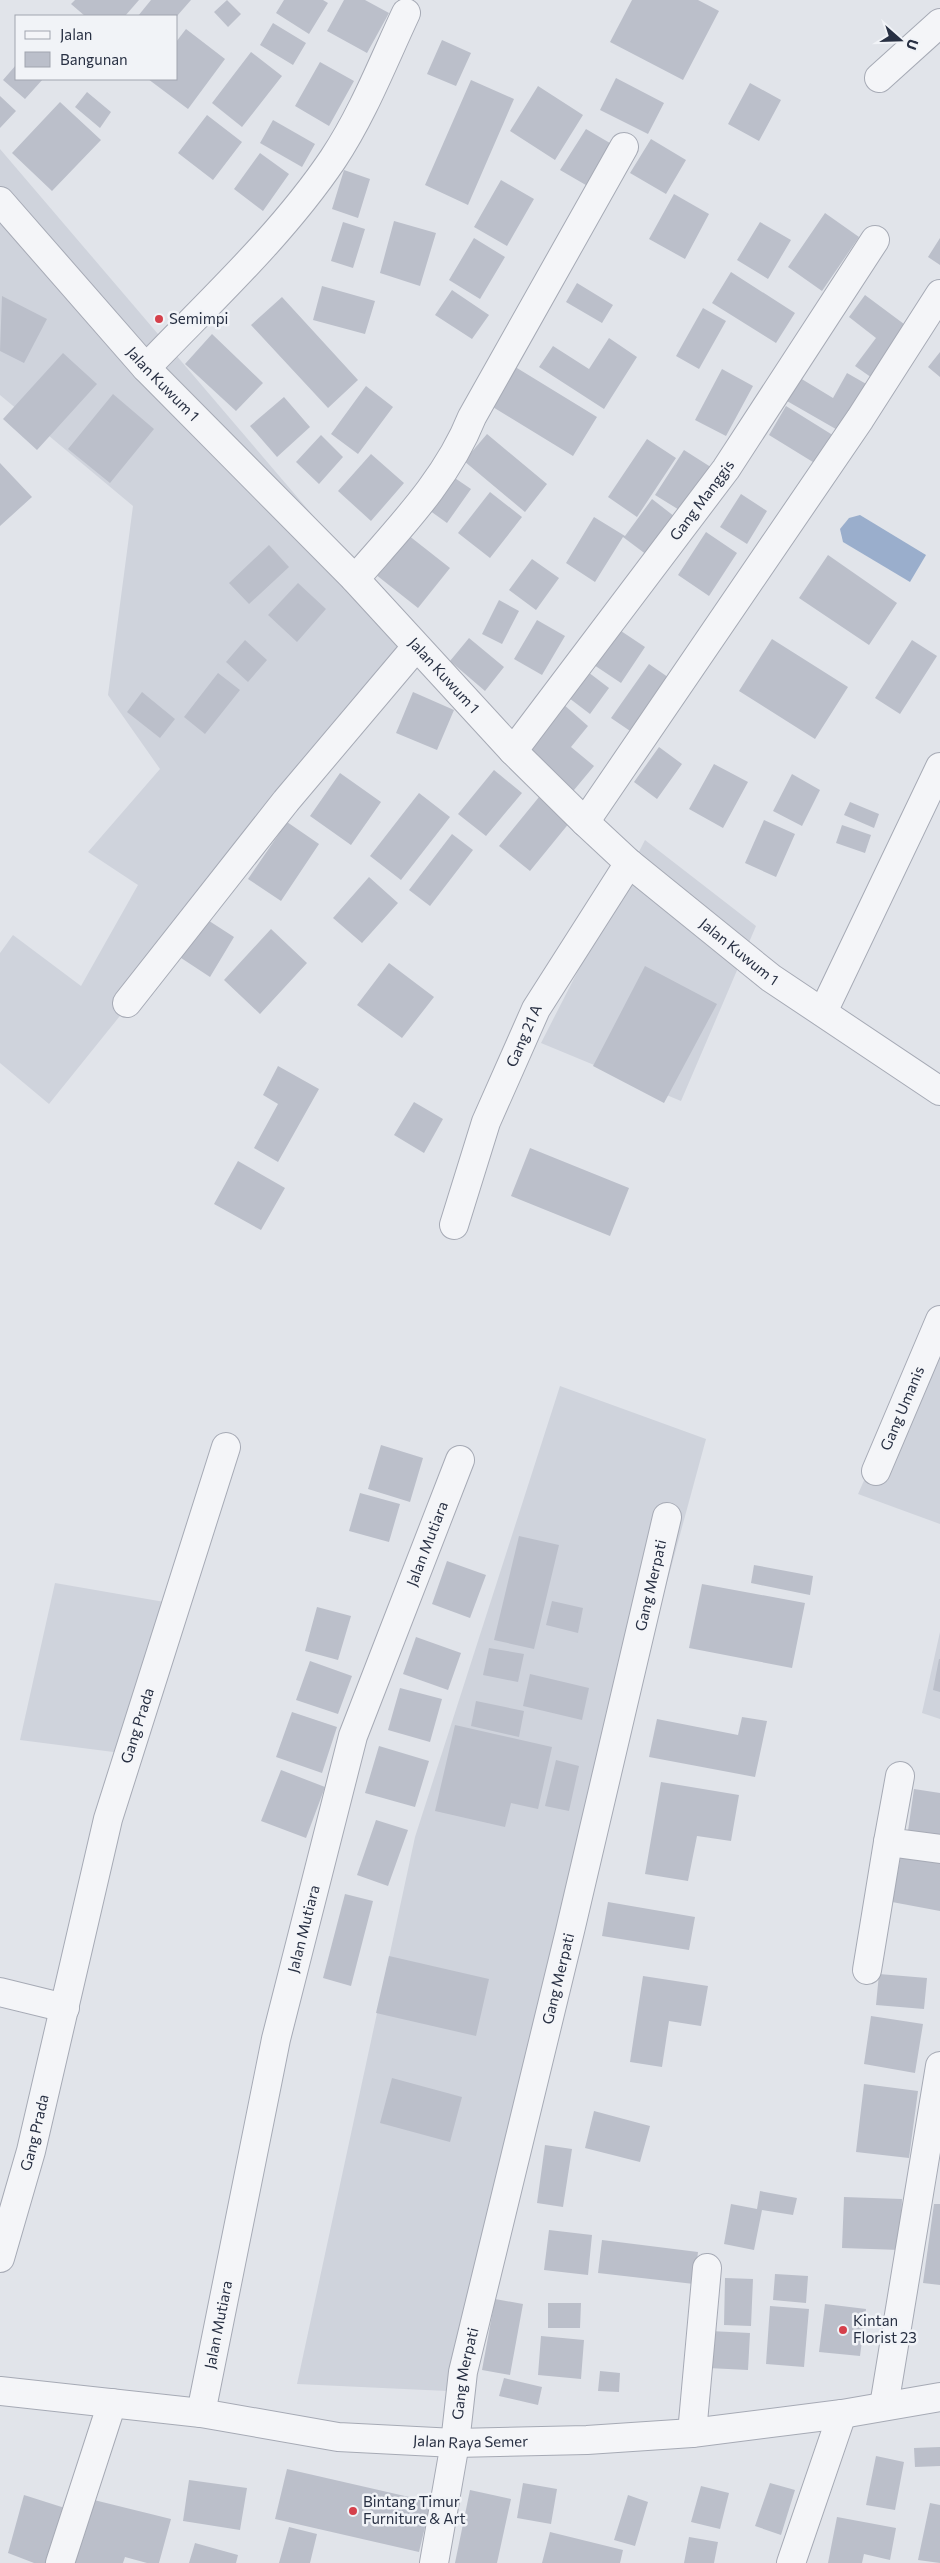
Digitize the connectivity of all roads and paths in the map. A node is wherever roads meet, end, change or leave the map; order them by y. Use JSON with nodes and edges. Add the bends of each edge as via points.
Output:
{"nodes":[{"id":1,"x":406,"y":13,"type":"dead end"},
{"id":2,"x":940,"y":23,"type":"edge"},
{"id":3,"x":878,"y":78,"type":"dead end"},
{"id":4,"x":624,"y":147,"type":"dead end"},
{"id":5,"x":0,"y":201,"type":"edge"},
{"id":6,"x":875,"y":240,"type":"dead end"},
{"id":7,"x":940,"y":294,"type":"edge"},
{"id":8,"x":146,"y":368,"type":"junction"},
{"id":9,"x":355,"y":579,"type":"junction"},
{"id":10,"x":416,"y":646,"type":"junction"},
{"id":11,"x":513,"y":751,"type":"junction"},
{"id":12,"x":940,"y":767,"type":"edge"},
{"id":13,"x":585,"y":822,"type":"junction"},
{"id":14,"x":629,"y":863,"type":"junction"},
{"id":15,"x":127,"y":1003,"type":"dead end"},
{"id":16,"x":822,"y":1012,"type":"junction"},
{"id":17,"x":940,"y":1091,"type":"edge"},
{"id":18,"x":454,"y":1225,"type":"dead end"},
{"id":19,"x":940,"y":1320,"type":"edge"},
{"id":20,"x":226,"y":1448,"type":"dead end"},
{"id":21,"x":460,"y":1460,"type":"dead end"},
{"id":22,"x":876,"y":1471,"type":"dead end"},
{"id":23,"x":667,"y":1517,"type":"dead end"},
{"id":24,"x":900,"y":1776,"type":"dead end"},
{"id":25,"x":888,"y":1842,"type":"junction"},
{"id":26,"x":940,"y":1848,"type":"edge"},
{"id":27,"x":867,"y":1970,"type":"dead end"},
{"id":28,"x":0,"y":1992,"type":"edge"},
{"id":29,"x":65,"y":2008,"type":"junction"},
{"id":30,"x":940,"y":2066,"type":"edge"},
{"id":31,"x":0,"y":2258,"type":"edge"},
{"id":32,"x":707,"y":2268,"type":"dead end"},
{"id":33,"x":0,"y":2391,"type":"edge"},
{"id":34,"x":940,"y":2396,"type":"edge"},
{"id":35,"x":112,"y":2403,"type":"junction"},
{"id":36,"x":884,"y":2406,"type":"junction"},
{"id":37,"x":201,"y":2413,"type":"junction"},
{"id":38,"x":842,"y":2414,"type":"junction"},
{"id":39,"x":692,"y":2433,"type":"junction"},
{"id":40,"x":455,"y":2443,"type":"junction"},
{"id":41,"x":60,"y":2563,"type":"edge"},
{"id":42,"x":434,"y":2563,"type":"edge"},
{"id":43,"x":791,"y":2563,"type":"edge"}],
"edges":[{"from":1,"to":8,"type":"street","via":[[364,105],[334,158],[291,215]]},
{"from":2,"to":3,"type":"street"},
{"from":4,"to":9,"type":"street","via":[[472,417],[448,466]]},
{"from":5,"to":8,"type":"street","name":"Jalan Kuwum 1"},
{"from":6,"to":11,"type":"street","name":"Gang Manggis","via":[[726,469]]},
{"from":7,"to":13,"type":"street","via":[[860,419]]},
{"from":8,"to":9,"type":"street","name":"Jalan Kuwum 1"},
{"from":9,"to":10,"type":"street","name":"Jalan Kuwum 1"},
{"from":10,"to":11,"type":"street","name":"Jalan Kuwum 1"},
{"from":10,"to":15,"type":"street","via":[[286,801]]},
{"from":11,"to":13,"type":"street","name":"Jalan Kuwum 1"},
{"from":12,"to":16,"type":"street"},
{"from":13,"to":14,"type":"street","name":"Jalan Kuwum 1"},
{"from":14,"to":16,"type":"street","name":"Jalan Kuwum 1","via":[[771,978]]},
{"from":14,"to":18,"type":"street","name":"Gang 21 A","via":[[536,1009],[486,1122]]},
{"from":16,"to":17,"type":"street","name":"Jalan Kuwum 1"},
{"from":19,"to":22,"type":"street","name":"Gang Umanis"},
{"from":20,"to":29,"type":"street","name":"Gang Prada","via":[[108,1819]]},
{"from":21,"to":37,"type":"street","name":"Jalan Mutiara","via":[[354,1736],[276,2039]]},
{"from":23,"to":40,"type":"street","name":"Gang Merpati","via":[[463,2372]]},
{"from":24,"to":25,"type":"street"},
{"from":25,"to":26,"type":"street"},
{"from":25,"to":27,"type":"street"},
{"from":28,"to":29,"type":"street"},
{"from":29,"to":31,"type":"street","name":"Gang Prada","via":[[32,2151]]},
{"from":30,"to":36,"type":"street"},
{"from":32,"to":39,"type":"street"},
{"from":33,"to":35,"type":"street","name":"Jalan Raya Semer"},
{"from":34,"to":36,"type":"street","name":"Jalan Raya Semer"},
{"from":35,"to":37,"type":"street","name":"Jalan Raya Semer"},
{"from":35,"to":41,"type":"street"},
{"from":36,"to":38,"type":"street","name":"Jalan Raya Semer"},
{"from":37,"to":40,"type":"street","name":"Jalan Raya Semer","via":[[338,2437]]},
{"from":38,"to":39,"type":"street","name":"Jalan Raya Semer"},
{"from":38,"to":43,"type":"street"},
{"from":39,"to":40,"type":"street","name":"Jalan Raya Semer","via":[[588,2440]]},
{"from":40,"to":42,"type":"street","name":"Gang Merpati"}]}
